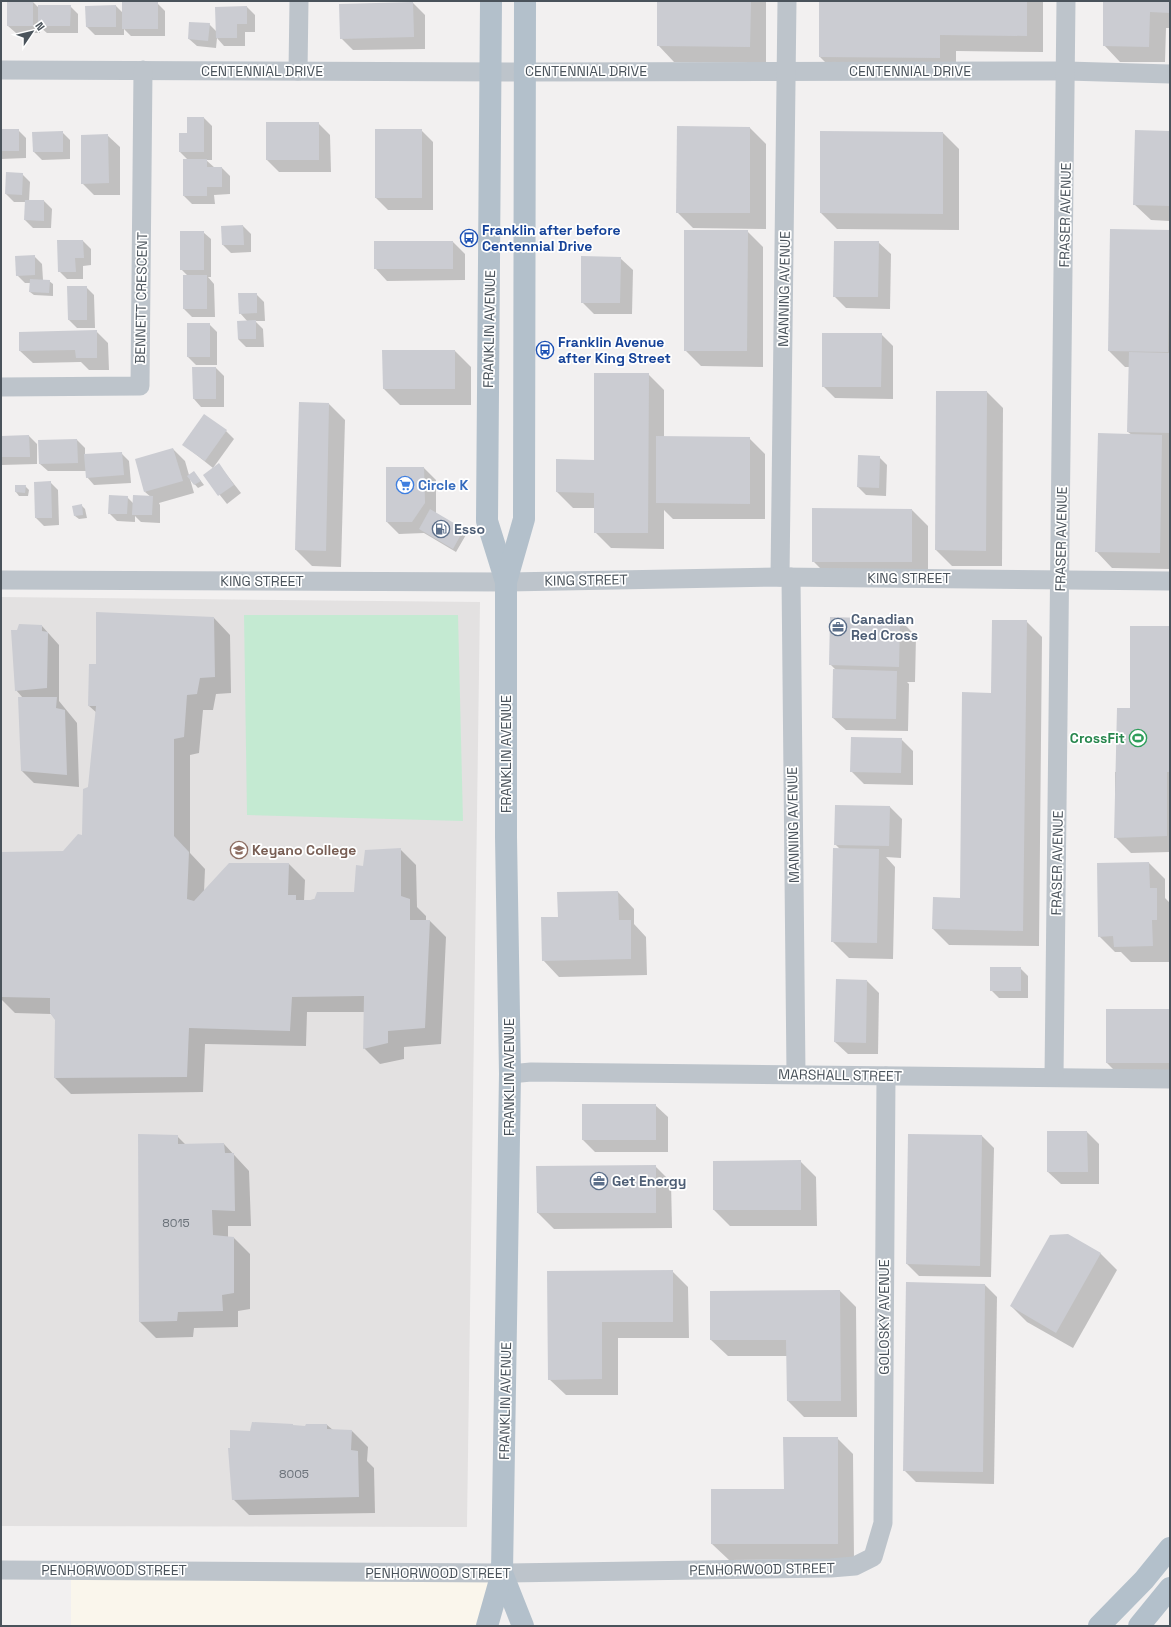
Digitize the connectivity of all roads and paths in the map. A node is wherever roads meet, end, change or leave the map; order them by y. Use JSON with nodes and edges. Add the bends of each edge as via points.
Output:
{"nodes":[{"id":1,"x":299,"y":1,"type":"edge"},
{"id":2,"x":491,"y":1,"type":"edge"},
{"id":3,"x":525,"y":1,"type":"edge"},
{"id":4,"x":787,"y":1,"type":"edge"},
{"id":5,"x":1066,"y":1,"type":"edge"},
{"id":6,"x":1,"y":70,"type":"edge"},
{"id":7,"x":143,"y":70,"type":"junction"},
{"id":8,"x":491,"y":71,"type":"junction"},
{"id":9,"x":786,"y":71,"type":"junction"},
{"id":10,"x":1067,"y":71,"type":"junction"},
{"id":11,"x":298,"y":72,"type":"junction"},
{"id":12,"x":524,"y":72,"type":"junction"},
{"id":13,"x":1170,"y":74,"type":"edge"},
{"id":14,"x":1,"y":386,"type":"edge"},
{"id":15,"x":786,"y":577,"type":"junction"},
{"id":16,"x":1060,"y":579,"type":"junction"},
{"id":17,"x":1,"y":580,"type":"edge"},
{"id":18,"x":1170,"y":581,"type":"edge"},
{"id":19,"x":506,"y":582,"type":"junction"},
{"id":20,"x":510,"y":1074,"type":"junction"},
{"id":21,"x":796,"y":1074,"type":"junction"},
{"id":22,"x":886,"y":1076,"type":"junction"},
{"id":23,"x":1054,"y":1077,"type":"junction"},
{"id":24,"x":1170,"y":1079,"type":"edge"},
{"id":25,"x":1170,"y":1548,"type":"edge"},
{"id":26,"x":873,"y":1557,"type":"joint"},
{"id":27,"x":1,"y":1570,"type":"edge"},
{"id":28,"x":502,"y":1573,"type":"junction"},
{"id":29,"x":1170,"y":1588,"type":"edge"},
{"id":30,"x":487,"y":1626,"type":"edge"},
{"id":31,"x":523,"y":1626,"type":"edge"},
{"id":32,"x":1099,"y":1626,"type":"edge"},
{"id":33,"x":1139,"y":1626,"type":"edge"}],
"edges":[{"from":1,"to":11,"type":"street"},
{"from":2,"to":8,"type":"main road","name":"FRANKLIN AVENUE"},
{"from":3,"to":12,"type":"main road","name":"FRANKLIN AVENUE"},
{"from":4,"to":9,"type":"street","name":"MANNING AVENUE"},
{"from":5,"to":10,"type":"street","name":"FRASER AVENUE"},
{"from":6,"to":7,"type":"street","name":"CENTENNIAL DRIVE"},
{"from":7,"to":11,"type":"street","name":"CENTENNIAL DRIVE"},
{"from":7,"to":14,"type":"street","name":"BENNETT CRESCENT","via":[[140,386]]},
{"from":8,"to":11,"type":"street","name":"CENTENNIAL DRIVE"},
{"from":8,"to":12,"type":"street","name":"CENTENNIAL DRIVE"},
{"from":8,"to":19,"type":"main road","name":"FRANKLIN AVENUE","via":[[487,521]]},
{"from":9,"to":10,"type":"street","name":"CENTENNIAL DRIVE"},
{"from":9,"to":12,"type":"street","name":"CENTENNIAL DRIVE"},
{"from":9,"to":15,"type":"street","name":"MANNING AVENUE"},
{"from":10,"to":13,"type":"street","name":"CENTENNIAL DRIVE"},
{"from":10,"to":16,"type":"street","name":"FRASER AVENUE"},
{"from":12,"to":19,"type":"main road","name":"FRANKLIN AVENUE","via":[[524,519]]},
{"from":15,"to":16,"type":"street","name":"KING STREET"},
{"from":15,"to":19,"type":"street","name":"KING STREET"},
{"from":15,"to":21,"type":"street","name":"MANNING AVENUE"},
{"from":16,"to":18,"type":"street","name":"KING STREET"},
{"from":16,"to":23,"type":"street","name":"FRASER AVENUE"},
{"from":17,"to":19,"type":"street","name":"KING STREET"},
{"from":19,"to":20,"type":"main road","name":"FRANKLIN AVENUE","via":[[506,837]]},
{"from":20,"to":21,"type":"street","name":"MARSHALL STREET"},
{"from":20,"to":28,"type":"main road","name":"FRANKLIN AVENUE"},
{"from":21,"to":22,"type":"street","name":"MARSHALL STREET"},
{"from":22,"to":23,"type":"street","name":"MARSHALL STREET"},
{"from":22,"to":26,"type":"street","name":"GOLOSKY AVENUE","via":[[883,1522]]},
{"from":23,"to":24,"type":"street","name":"MARSHALL STREET"},
{"from":25,"to":32,"type":"main road","via":[[1144,1580]]},
{"from":26,"to":28,"type":"street","name":"PENHORWOOD STREET","via":[[855,1566],[831,1568]]},
{"from":27,"to":28,"type":"street","name":"PENHORWOOD STREET"},
{"from":28,"to":30,"type":"main road","name":"FRANKLIN AVENUE"},
{"from":28,"to":31,"type":"main road","name":"FRANKLIN AVENUE"},
{"from":29,"to":33,"type":"main road"}]}
